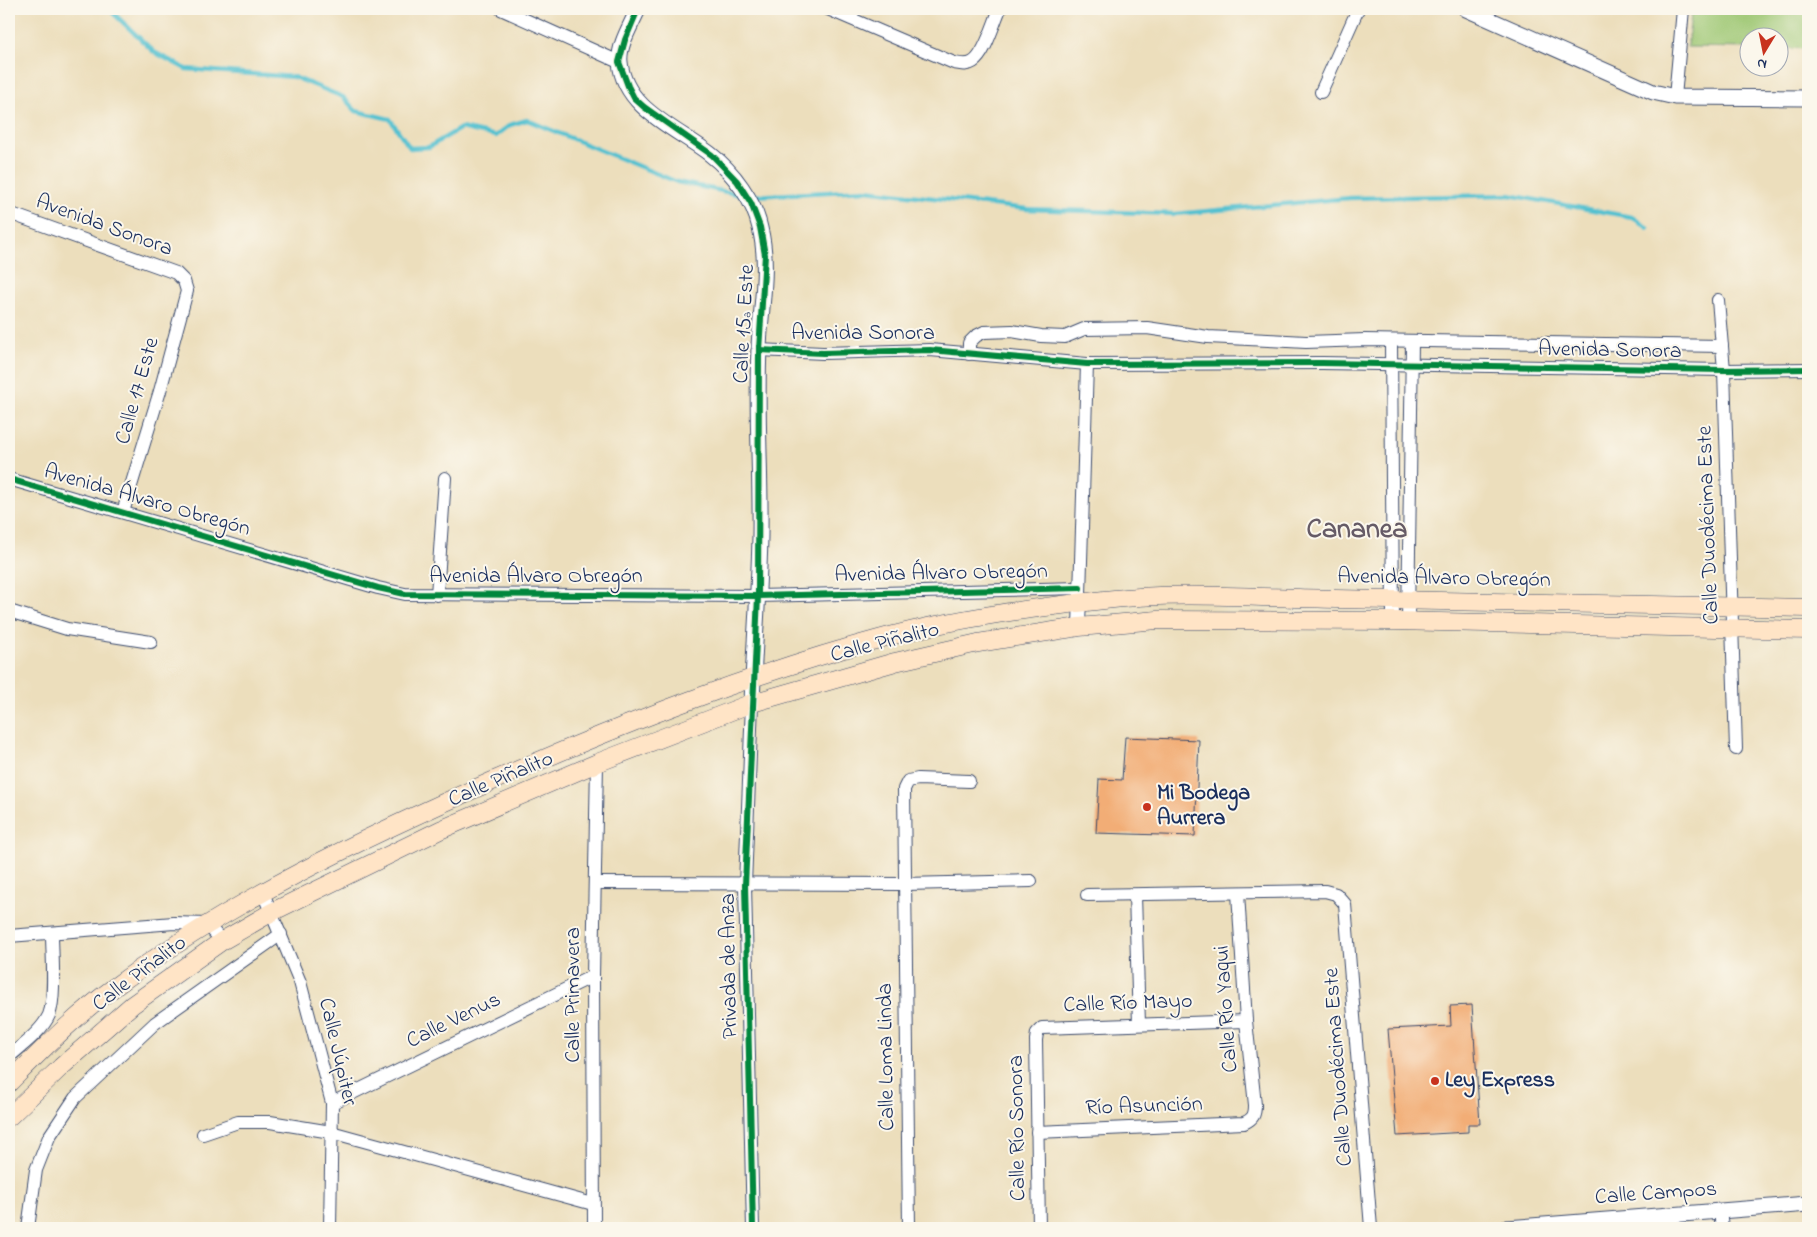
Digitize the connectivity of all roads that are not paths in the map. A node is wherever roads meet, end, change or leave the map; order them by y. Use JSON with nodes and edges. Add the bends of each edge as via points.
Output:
{"nodes":[{"id":1,"x":501,"y":9,"type":"edge"},
{"id":2,"x":638,"y":9,"type":"edge"},
{"id":3,"x":828,"y":9,"type":"edge"},
{"id":4,"x":1000,"y":9,"type":"edge"},
{"id":5,"x":1358,"y":9,"type":"edge"},
{"id":6,"x":1466,"y":9,"type":"edge"},
{"id":7,"x":1683,"y":9,"type":"edge"},
{"id":8,"x":620,"y":62,"type":"junction"},
{"id":9,"x":1321,"y":92,"type":"dead end"},
{"id":10,"x":1675,"y":97,"type":"junction"},
{"id":11,"x":1808,"y":98,"type":"edge"},
{"id":12,"x":9,"y":213,"type":"edge"},
{"id":13,"x":184,"y":281,"type":"joint"},
{"id":14,"x":1718,"y":300,"type":"dead end"},
{"id":15,"x":1391,"y":341,"type":"junction"},
{"id":16,"x":1412,"y":342,"type":"junction"},
{"id":17,"x":1722,"y":346,"type":"junction"},
{"id":18,"x":759,"y":350,"type":"junction"},
{"id":19,"x":969,"y":354,"type":"junction"},
{"id":20,"x":1087,"y":364,"type":"junction"},
{"id":21,"x":1412,"y":365,"type":"junction"},
{"id":22,"x":1392,"y":366,"type":"junction"},
{"id":23,"x":1808,"y":369,"type":"edge"},
{"id":24,"x":1724,"y":370,"type":"junction"},
{"id":25,"x":445,"y":478,"type":"dead end"},
{"id":26,"x":9,"y":479,"type":"edge"},
{"id":27,"x":123,"y":512,"type":"junction"},
{"id":28,"x":437,"y":595,"type":"junction"},
{"id":29,"x":758,"y":596,"type":"junction"},
{"id":30,"x":1079,"y":596,"type":"junction"},
{"id":31,"x":1401,"y":599,"type":"junction"},
{"id":32,"x":1730,"y":607,"type":"junction"},
{"id":33,"x":1808,"y":608,"type":"edge"},
{"id":34,"x":9,"y":611,"type":"edge"},
{"id":35,"x":1400,"y":621,"type":"junction"},
{"id":36,"x":1079,"y":627,"type":"junction"},
{"id":37,"x":1731,"y":629,"type":"junction"},
{"id":38,"x":1808,"y":630,"type":"edge"},
{"id":39,"x":151,"y":642,"type":"dead end"},
{"id":40,"x":753,"y":678,"type":"junction"},
{"id":41,"x":752,"y":703,"type":"junction"},
{"id":42,"x":1736,"y":749,"type":"dead end"},
{"id":43,"x":597,"y":763,"type":"junction"},
{"id":44,"x":969,"y":781,"type":"dead end"},
{"id":45,"x":1031,"y":881,"type":"dead end"},
{"id":46,"x":595,"y":883,"type":"junction"},
{"id":47,"x":905,"y":884,"type":"junction"},
{"id":48,"x":745,"y":885,"type":"junction"},
{"id":49,"x":263,"y":893,"type":"junction"},
{"id":50,"x":1238,"y":893,"type":"junction"},
{"id":51,"x":1087,"y":895,"type":"dead end"},
{"id":52,"x":1135,"y":895,"type":"junction"},
{"id":53,"x":272,"y":912,"type":"junction"},
{"id":54,"x":207,"y":924,"type":"junction"},
{"id":55,"x":52,"y":933,"type":"junction"},
{"id":56,"x":282,"y":934,"type":"junction"},
{"id":57,"x":9,"y":936,"type":"edge"},
{"id":58,"x":222,"y":942,"type":"junction"},
{"id":59,"x":593,"y":976,"type":"junction"},
{"id":60,"x":1246,"y":1021,"type":"junction"},
{"id":61,"x":1139,"y":1024,"type":"junction"},
{"id":62,"x":1042,"y":1028,"type":"joint"},
{"id":63,"x":9,"y":1057,"type":"edge"},
{"id":64,"x":9,"y":1083,"type":"edge"},
{"id":65,"x":332,"y":1102,"type":"junction"},
{"id":66,"x":9,"y":1117,"type":"edge"},
{"id":67,"x":1252,"y":1120,"type":"joint"},
{"id":68,"x":331,"y":1132,"type":"junction"},
{"id":69,"x":1037,"y":1132,"type":"junction"},
{"id":70,"x":203,"y":1134,"type":"dead end"},
{"id":71,"x":593,"y":1204,"type":"junction"},
{"id":72,"x":1808,"y":1204,"type":"edge"},
{"id":73,"x":1720,"y":1211,"type":"junction"},
{"id":74,"x":28,"y":1228,"type":"edge"},
{"id":75,"x":330,"y":1228,"type":"edge"},
{"id":76,"x":594,"y":1228,"type":"edge"},
{"id":77,"x":753,"y":1228,"type":"edge"},
{"id":78,"x":908,"y":1228,"type":"edge"},
{"id":79,"x":1039,"y":1228,"type":"edge"},
{"id":80,"x":1371,"y":1228,"type":"edge"},
{"id":81,"x":1507,"y":1228,"type":"edge"},
{"id":82,"x":1722,"y":1228,"type":"edge"}],
"edges":[{"from":1,"to":8,"type":"street"},
{"from":2,"to":8,"type":"street","via":[[624,40]]},
{"from":3,"to":4,"type":"street","via":[[965,65],[980,55]]},
{"from":5,"to":9,"type":"street"},
{"from":6,"to":10,"type":"street","via":[[1653,92]]},
{"from":7,"to":10,"type":"street"},
{"from":8,"to":18,"type":"street","name":"Calle 15ª Este","via":[[634,98],[712,155],[737,180],[751,203],[765,255]]},
{"from":10,"to":11,"type":"street"},
{"from":12,"to":13,"type":"street","name":"Avenida Sonora","via":[[176,273]]},
{"from":13,"to":27,"type":"street","name":"Calle 17 Este","via":[[187,291]]},
{"from":14,"to":17,"type":"street","name":"Calle Duodécima Este"},
{"from":15,"to":16,"type":"street","name":"Avenida Sonora"},
{"from":15,"to":19,"type":"street","name":"Avenida Sonora","via":[[1306,342],[1208,337],[1147,328],[1084,328],[1065,337],[1012,331],[984,332],[969,343]]},
{"from":15,"to":22,"type":"street"},
{"from":16,"to":17,"type":"street","name":"Avenida Sonora"},
{"from":16,"to":21,"type":"street"},
{"from":17,"to":24,"type":"street","name":"Calle Duodécima Este"},
{"from":18,"to":19,"type":"street","name":"Avenida Sonora","via":[[824,353],[930,350]]},
{"from":18,"to":29,"type":"street","name":"Calle 15ª Este"},
{"from":19,"to":20,"type":"street","name":"Avenida Sonora"},
{"from":20,"to":22,"type":"street","name":"Avenida Sonora","via":[[1322,363]]},
{"from":20,"to":30,"type":"street"},
{"from":21,"to":22,"type":"street","name":"Avenida Sonora"},
{"from":21,"to":24,"type":"street","name":"Avenida Sonora"},
{"from":21,"to":31,"type":"street"},
{"from":22,"to":31,"type":"street"},
{"from":23,"to":24,"type":"street","name":"Avenida Sonora"},
{"from":24,"to":32,"type":"street","name":"Calle Duodécima Este"},
{"from":25,"to":28,"type":"street"},
{"from":26,"to":27,"type":"street","name":"Avenida Álvaro Obregón"},
{"from":27,"to":28,"type":"street","name":"Avenida Álvaro Obregón","via":[[378,588],[406,594]]},
{"from":28,"to":29,"type":"street","name":"Avenida Álvaro Obregón"},
{"from":29,"to":30,"type":"street","name":"Avenida Álvaro Obregón"},
{"from":29,"to":40,"type":"street","name":"Calle 15ª Este"},
{"from":30,"to":31,"type":"main road","name":"Avenida Álvaro Obregón"},
{"from":30,"to":36,"type":"street"},
{"from":30,"to":40,"type":"main road","name":"Calle Piñalito","via":[[888,637]]},
{"from":31,"to":32,"type":"main road","name":"Avenida Álvaro Obregón"},
{"from":31,"to":35,"type":"street"},
{"from":32,"to":33,"type":"main road","name":"Avenida Álvaro Obregón"},
{"from":32,"to":37,"type":"street","name":"Calle Duodécima Este"},
{"from":34,"to":39,"type":"street","via":[[67,629]]},
{"from":35,"to":36,"type":"main road","name":"Avenida Álvaro Obregón","via":[[1157,620]]},
{"from":35,"to":37,"type":"main road","name":"Avenida Álvaro Obregón"},
{"from":36,"to":41,"type":"main road","name":"Calle Piñalito","via":[[978,643],[895,662]]},
{"from":37,"to":38,"type":"main road","name":"Avenida Álvaro Obregón"},
{"from":37,"to":42,"type":"street","name":"Calle Duodécima Este"},
{"from":40,"to":41,"type":"street","name":"Calle 15ª Este"},
{"from":40,"to":49,"type":"main road","name":"Calle Piñalito","via":[[563,750],[431,808]]},
{"from":41,"to":43,"type":"main road","name":"Calle Piñalito"},
{"from":41,"to":48,"type":"street","name":"Privada de Anza"},
{"from":43,"to":46,"type":"street","name":"Calle Primavera"},
{"from":43,"to":53,"type":"main road","name":"Calle Piñalito","via":[[440,830]]},
{"from":44,"to":47,"type":"street","name":"Calle Loma Linda","via":[[918,779],[908,782],[903,802]]},
{"from":45,"to":47,"type":"street"},
{"from":46,"to":48,"type":"street"},
{"from":46,"to":59,"type":"street","name":"Calle Primavera"},
{"from":47,"to":48,"type":"street"},
{"from":47,"to":78,"type":"street","name":"Calle Loma Linda"},
{"from":48,"to":77,"type":"street","name":"Privada de Anza"},
{"from":49,"to":53,"type":"street","name":"Calle Júpiter"},
{"from":49,"to":54,"type":"main road","name":"Calle Piñalito"},
{"from":50,"to":52,"type":"street"},
{"from":50,"to":60,"type":"street","name":"Calle Río Yaqui"},
{"from":50,"to":80,"type":"street","name":"Calle Duodécima Este","via":[[1325,891],[1336,894],[1345,904]]},
{"from":51,"to":52,"type":"street"},
{"from":52,"to":61,"type":"street"},
{"from":53,"to":56,"type":"street","name":"Calle Júpiter"},
{"from":53,"to":58,"type":"main road","name":"Calle Piñalito"},
{"from":54,"to":55,"type":"street","via":[[174,923]]},
{"from":54,"to":58,"type":"street"},
{"from":54,"to":64,"type":"main road","name":"Calle Piñalito","via":[[114,987]]},
{"from":55,"to":57,"type":"street"},
{"from":55,"to":63,"type":"street","via":[[52,1002],[49,1015]]},
{"from":56,"to":65,"type":"street","name":"Calle Júpiter","via":[[300,982]]},
{"from":56,"to":74,"type":"street","via":[[155,1023],[75,1098],[49,1137],[36,1170]]},
{"from":58,"to":66,"type":"main road","name":"Calle Piñalito","via":[[132,1005]]},
{"from":59,"to":65,"type":"street","name":"Calle Venus"},
{"from":59,"to":71,"type":"street","name":"Calle Primavera"},
{"from":60,"to":61,"type":"street","name":"Calle Río Mayo"},
{"from":60,"to":67,"type":"street","name":"Calle Río Yaqui","via":[[1255,1105]]},
{"from":61,"to":62,"type":"street","name":"Calle Río Mayo"},
{"from":62,"to":69,"type":"street","name":"Calle Río Sonora","via":[[1036,1040]]},
{"from":65,"to":68,"type":"street","name":"Calle Júpiter"},
{"from":67,"to":69,"type":"street","name":"Río Asunción","via":[[1244,1123]]},
{"from":68,"to":70,"type":"street","via":[[262,1122],[238,1122]]},
{"from":68,"to":71,"type":"street"},
{"from":68,"to":75,"type":"street","name":"Calle Júpiter"},
{"from":69,"to":79,"type":"street","name":"Calle Río Sonora"},
{"from":71,"to":76,"type":"street","name":"Calle Primavera"},
{"from":72,"to":73,"type":"street","name":"Calle Campos"},
{"from":73,"to":81,"type":"street","name":"Calle Campos"},
{"from":73,"to":82,"type":"street"}]}
